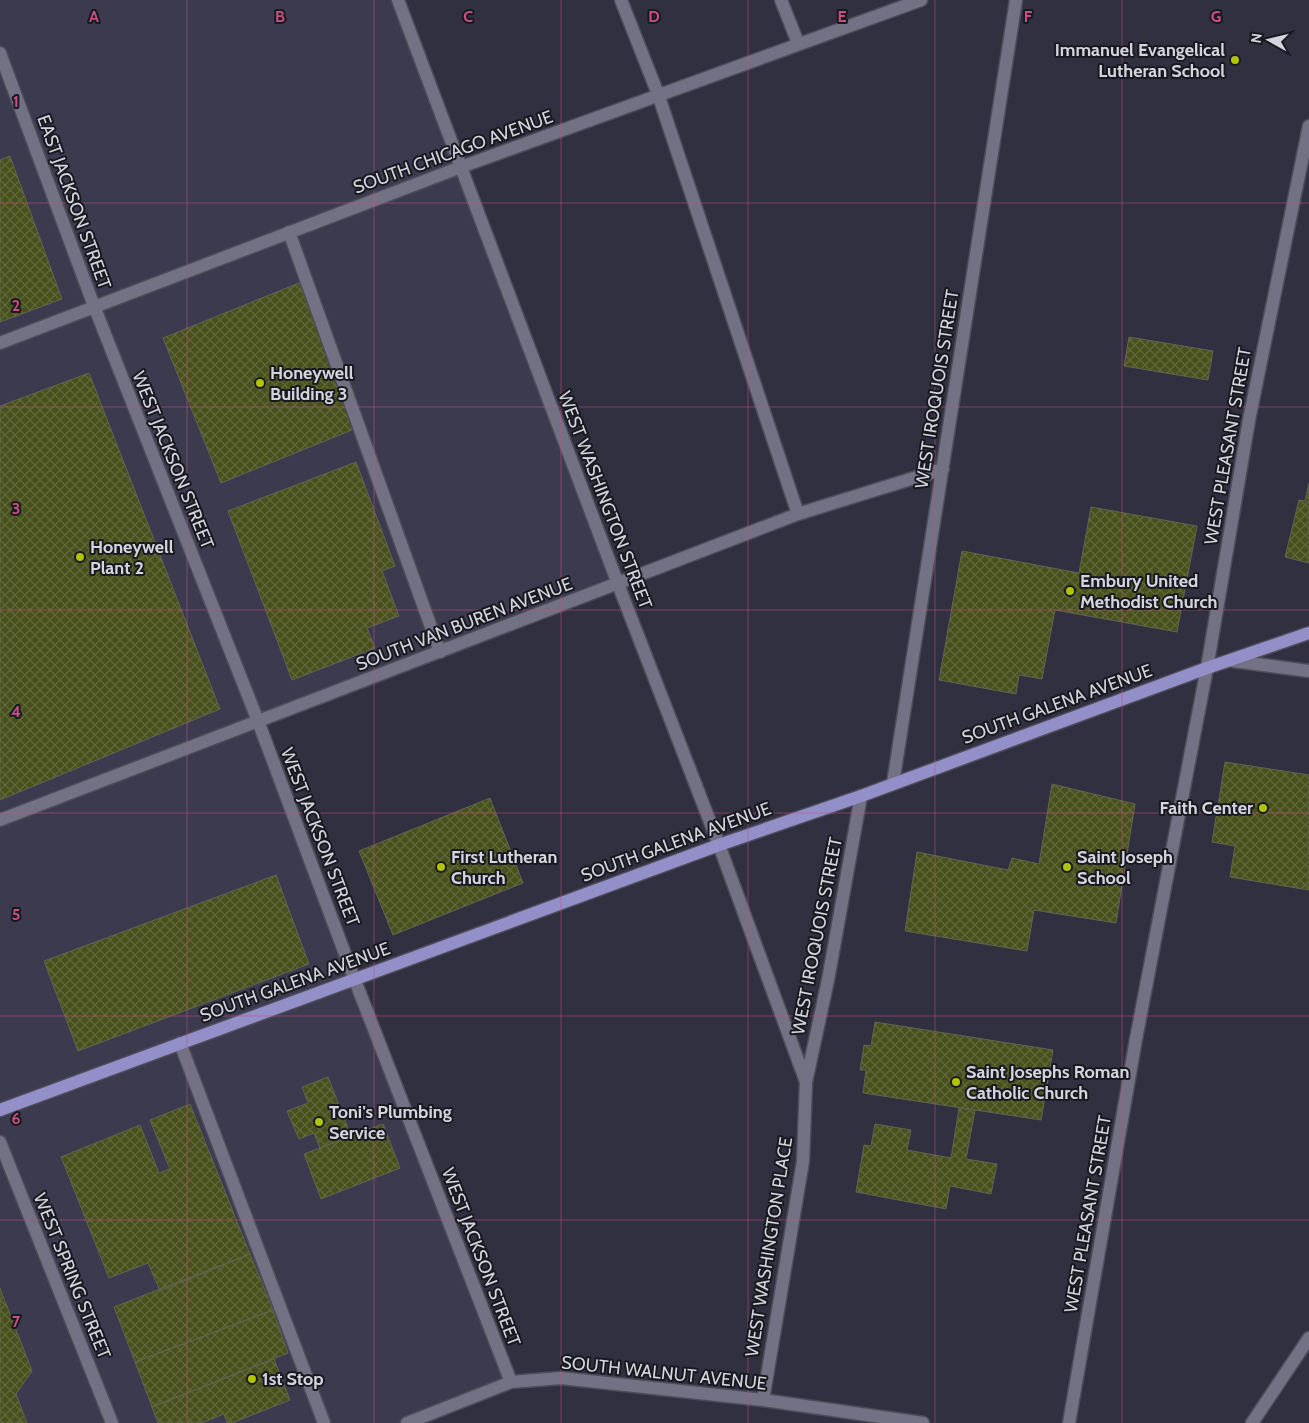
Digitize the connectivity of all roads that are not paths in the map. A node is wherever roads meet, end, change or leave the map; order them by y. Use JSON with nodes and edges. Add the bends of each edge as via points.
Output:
{"nodes":[{"id":1,"x":398,"y":0,"type":"edge"},
{"id":2,"x":621,"y":0,"type":"edge"},
{"id":3,"x":781,"y":0,"type":"edge"},
{"id":4,"x":921,"y":0,"type":"edge"},
{"id":5,"x":1016,"y":0,"type":"edge"},
{"id":6,"x":798,"y":43,"type":"junction"},
{"id":7,"x":0,"y":53,"type":"edge"},
{"id":8,"x":658,"y":94,"type":"junction"},
{"id":9,"x":1309,"y":126,"type":"edge"},
{"id":10,"x":461,"y":167,"type":"junction"},
{"id":11,"x":290,"y":232,"type":"junction"},
{"id":12,"x":94,"y":306,"type":"junction"},
{"id":13,"x":0,"y":343,"type":"edge"},
{"id":14,"x":943,"y":469,"type":"junction"},
{"id":15,"x":798,"y":514,"type":"junction"},
{"id":16,"x":618,"y":584,"type":"junction"},
{"id":17,"x":1309,"y":633,"type":"edge"},
{"id":18,"x":440,"y":652,"type":"junction"},
{"id":19,"x":1234,"y":661,"type":"junction"},
{"id":20,"x":1207,"y":668,"type":"junction"},
{"id":21,"x":1309,"y":671,"type":"edge"},
{"id":22,"x":258,"y":721,"type":"junction"},
{"id":23,"x":893,"y":783,"type":"junction"},
{"id":24,"x":861,"y":796,"type":"junction"},
{"id":25,"x":0,"y":820,"type":"edge"},
{"id":26,"x":719,"y":845,"type":"junction"},
{"id":27,"x":354,"y":978,"type":"junction"},
{"id":28,"x":180,"y":1043,"type":"junction"},
{"id":29,"x":806,"y":1082,"type":"junction"},
{"id":30,"x":0,"y":1110,"type":"edge"},
{"id":31,"x":0,"y":1142,"type":"edge"},
{"id":32,"x":1309,"y":1338,"type":"edge"},
{"id":33,"x":511,"y":1382,"type":"junction"},
{"id":34,"x":763,"y":1400,"type":"junction"},
{"id":35,"x":112,"y":1423,"type":"edge"},
{"id":36,"x":324,"y":1423,"type":"edge"},
{"id":37,"x":407,"y":1423,"type":"edge"},
{"id":38,"x":923,"y":1423,"type":"edge"},
{"id":39,"x":1070,"y":1423,"type":"edge"},
{"id":40,"x":1252,"y":1423,"type":"edge"}],
"edges":[{"from":1,"to":10,"type":"street","name":"WEST WASHINGTON STREET"},
{"from":2,"to":8,"type":"street"},
{"from":3,"to":6,"type":"street"},
{"from":4,"to":6,"type":"street","name":"SOUTH CHICAGO AVENUE"},
{"from":5,"to":14,"type":"street","name":"WEST IROQUOIS STREET"},
{"from":6,"to":8,"type":"street","name":"SOUTH CHICAGO AVENUE"},
{"from":7,"to":12,"type":"street","name":"EAST JACKSON STREET"},
{"from":8,"to":10,"type":"street","name":"SOUTH CHICAGO AVENUE"},
{"from":8,"to":15,"type":"street"},
{"from":9,"to":20,"type":"street","name":"WEST PLEASANT STREET","via":[[1249,420]]},
{"from":10,"to":11,"type":"street","name":"SOUTH CHICAGO AVENUE"},
{"from":10,"to":16,"type":"street","name":"WEST WASHINGTON STREET"},
{"from":11,"to":12,"type":"street","name":"SOUTH CHICAGO AVENUE"},
{"from":11,"to":18,"type":"street"},
{"from":12,"to":13,"type":"street","name":"SOUTH CHICAGO AVENUE"},
{"from":12,"to":22,"type":"street","name":"WEST JACKSON STREET"},
{"from":14,"to":15,"type":"street","name":"SOUTH VAN BUREN AVENUE"},
{"from":14,"to":23,"type":"street","name":"WEST IROQUOIS STREET"},
{"from":15,"to":16,"type":"street","name":"SOUTH VAN BUREN AVENUE"},
{"from":16,"to":18,"type":"street","name":"SOUTH VAN BUREN AVENUE"},
{"from":16,"to":26,"type":"street","name":"WEST WASHINGTON STREET"},
{"from":17,"to":19,"type":"main road","name":"SOUTH GALENA AVENUE"},
{"from":18,"to":22,"type":"street","name":"SOUTH VAN BUREN AVENUE"},
{"from":19,"to":20,"type":"main road","name":"SOUTH GALENA AVENUE"},
{"from":19,"to":21,"type":"street"},
{"from":20,"to":23,"type":"main road","name":"SOUTH GALENA AVENUE"},
{"from":20,"to":39,"type":"street","name":"WEST PLEASANT STREET","via":[[1136,1039]]},
{"from":22,"to":25,"type":"street","name":"SOUTH VAN BUREN AVENUE"},
{"from":22,"to":27,"type":"street","name":"WEST JACKSON STREET"},
{"from":23,"to":24,"type":"main road","name":"SOUTH GALENA AVENUE"},
{"from":24,"to":26,"type":"main road","name":"SOUTH GALENA AVENUE"},
{"from":24,"to":29,"type":"street","name":"WEST IROQUOIS STREET"},
{"from":26,"to":27,"type":"main road","name":"SOUTH GALENA AVENUE"},
{"from":26,"to":29,"type":"street","name":"WEST WASHINGTON PLACE"},
{"from":27,"to":28,"type":"main road","name":"SOUTH GALENA AVENUE"},
{"from":27,"to":33,"type":"street","name":"WEST JACKSON STREET"},
{"from":28,"to":30,"type":"main road","name":"SOUTH GALENA AVENUE"},
{"from":28,"to":36,"type":"street"},
{"from":29,"to":34,"type":"street","name":"WEST WASHINGTON PLACE","via":[[803,1161]]},
{"from":31,"to":35,"type":"street","name":"WEST SPRING STREET"},
{"from":32,"to":40,"type":"street"},
{"from":33,"to":34,"type":"street","name":"SOUTH WALNUT AVENUE","via":[[561,1378]]},
{"from":33,"to":37,"type":"street","name":"SOUTH WALNUT AVENUE"},
{"from":34,"to":38,"type":"street","name":"SOUTH WALNUT AVENUE"}]}
